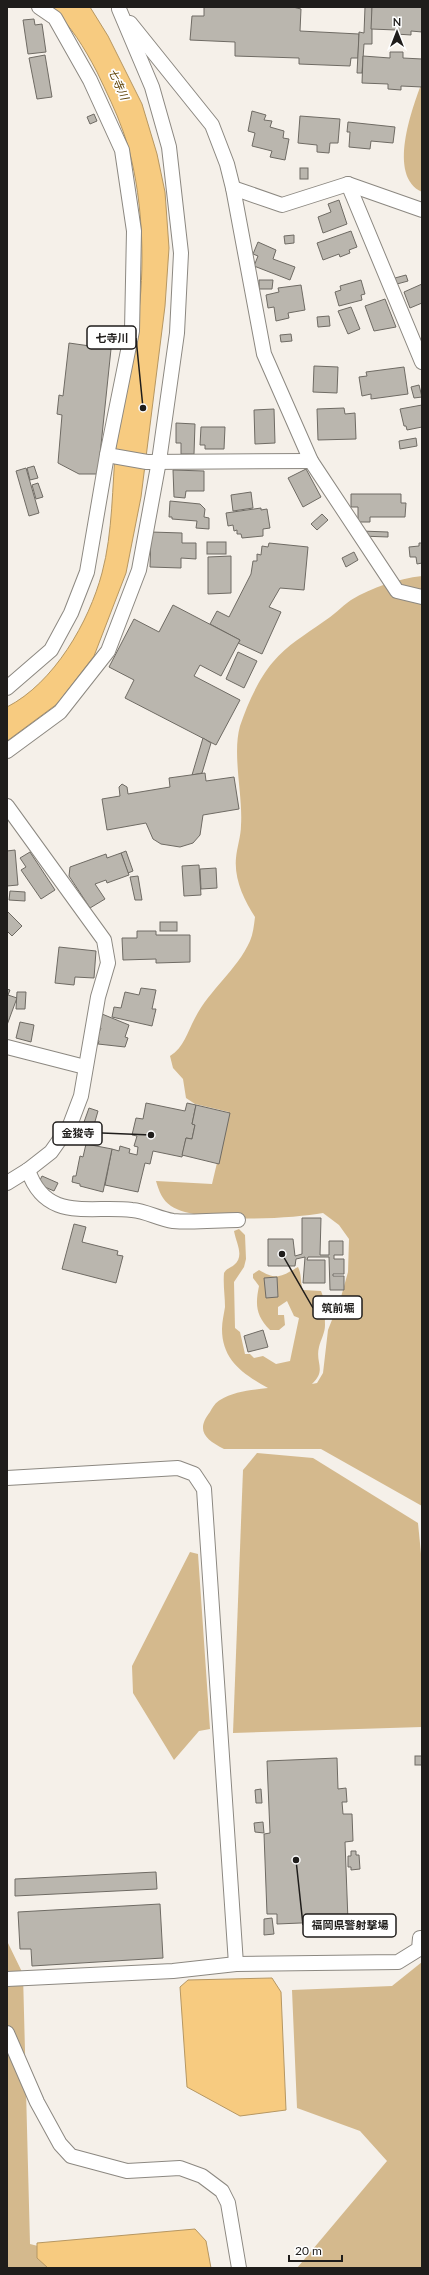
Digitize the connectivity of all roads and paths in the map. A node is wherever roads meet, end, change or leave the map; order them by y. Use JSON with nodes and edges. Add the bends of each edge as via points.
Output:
{"nodes":[{"id":1,"x":40,"y":7,"type":"edge"},
{"id":2,"x":118,"y":8,"type":"edge"},
{"id":3,"x":348,"y":184,"type":"junction"},
{"id":4,"x":233,"y":188,"type":"junction"},
{"id":5,"x":422,"y":210,"type":"edge"},
{"id":6,"x":422,"y":362,"type":"edge"},
{"id":7,"x":110,"y":455,"type":"junction"},
{"id":8,"x":311,"y":461,"type":"junction"},
{"id":9,"x":153,"y":462,"type":"junction"},
{"id":10,"x":422,"y":598,"type":"edge"},
{"id":11,"x":7,"y":688,"type":"edge"},
{"id":12,"x":7,"y":751,"type":"edge"},
{"id":13,"x":7,"y":806,"type":"edge"},
{"id":14,"x":7,"y":1047,"type":"edge"},
{"id":15,"x":85,"y":1067,"type":"junction"},
{"id":16,"x":28,"y":1170,"type":"junction"},
{"id":17,"x":7,"y":1183,"type":"edge"},
{"id":18,"x":238,"y":1220,"type":"dead end"},
{"id":19,"x":7,"y":1478,"type":"edge"},
{"id":20,"x":420,"y":1938,"type":"dead end"},
{"id":21,"x":236,"y":1964,"type":"junction"},
{"id":22,"x":7,"y":1979,"type":"edge"},
{"id":23,"x":7,"y":2033,"type":"edge"},
{"id":24,"x":239,"y":2268,"type":"edge"}],
"edges":[{"from":1,"to":7,"type":"street","via":[[55,18],[90,80],[122,150],[134,231],[132,331]]},
{"from":2,"to":4,"type":"street","via":[[212,125]]},
{"from":2,"to":9,"type":"street","via":[[152,87],[169,147],[181,253],[177,333]]},
{"from":3,"to":4,"type":"street","via":[[282,205]]},
{"from":3,"to":5,"type":"street"},
{"from":3,"to":6,"type":"street"},
{"from":4,"to":8,"type":"street","via":[[264,354]]},
{"from":7,"to":9,"type":"street"},
{"from":7,"to":11,"type":"street","via":[[87,572],[71,613],[51,650]]},
{"from":8,"to":9,"type":"street"},
{"from":8,"to":10,"type":"street","via":[[397,591]]},
{"from":9,"to":12,"type":"street","via":[[139,570],[108,651],[60,712]]},
{"from":13,"to":15,"type":"street","via":[[104,940],[108,963]]},
{"from":14,"to":15,"type":"street"},
{"from":15,"to":16,"type":"street","via":[[81,1096],[70,1125],[51,1152]]},
{"from":16,"to":17,"type":"street"},
{"from":16,"to":18,"type":"street","via":[[34,1186],[43,1198],[58,1205],[89,1210],[132,1210],[174,1221]]},
{"from":19,"to":21,"type":"street","via":[[178,1468],[194,1474],[204,1488]]},
{"from":20,"to":21,"type":"street","via":[[419,1949],[398,1962]]},
{"from":21,"to":22,"type":"street","via":[[174,1971]]},
{"from":23,"to":24,"type":"street","via":[[36,2102],[60,2144],[72,2156],[127,2171],[180,2168],[202,2176],[222,2191],[228,2202]]}]}
